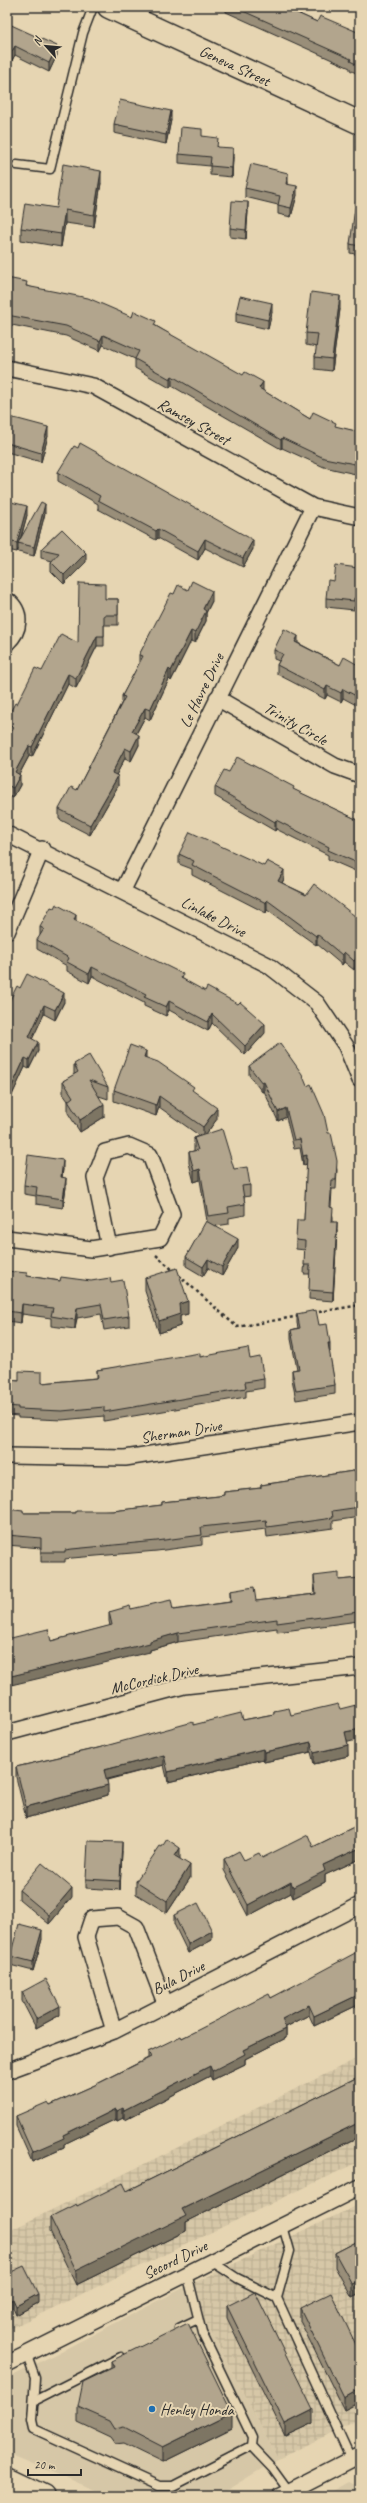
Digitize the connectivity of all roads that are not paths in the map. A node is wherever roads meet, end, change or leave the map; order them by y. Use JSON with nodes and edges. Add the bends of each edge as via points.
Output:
{"nodes":[{"id":1,"x":93,"y":7,"type":"edge"},
{"id":2,"x":109,"y":7,"type":"edge"},
{"id":3,"x":360,"y":123,"type":"edge"},
{"id":4,"x":17,"y":165,"type":"dead end"},
{"id":5,"x":7,"y":368,"type":"edge"},
{"id":6,"x":313,"y":507,"type":"junction"},
{"id":7,"x":360,"y":517,"type":"edge"},
{"id":8,"x":7,"y":600,"type":"edge"},
{"id":9,"x":7,"y":643,"type":"edge"},
{"id":10,"x":217,"y":698,"type":"junction"},
{"id":11,"x":360,"y":775,"type":"edge"},
{"id":12,"x":7,"y":834,"type":"edge"},
{"id":13,"x":42,"y":850,"type":"junction"},
{"id":14,"x":123,"y":890,"type":"junction"},
{"id":15,"x":7,"y":932,"type":"edge"},
{"id":16,"x":360,"y":1080,"type":"edge"},
{"id":17,"x":7,"y":1238,"type":"edge"},
{"id":18,"x":110,"y":1247,"type":"junction"},
{"id":19,"x":360,"y":1422,"type":"edge"},
{"id":20,"x":7,"y":1456,"type":"edge"},
{"id":21,"x":360,"y":1667,"type":"edge"},
{"id":22,"x":7,"y":1733,"type":"edge"},
{"id":23,"x":360,"y":1904,"type":"edge"},
{"id":24,"x":165,"y":2003,"type":"junction"},
{"id":25,"x":114,"y":2031,"type":"junction"},
{"id":26,"x":7,"y":2071,"type":"edge"},
{"id":27,"x":360,"y":2187,"type":"edge"},
{"id":28,"x":283,"y":2226,"type":"junction"},
{"id":29,"x":211,"y":2262,"type":"junction"},
{"id":30,"x":187,"y":2273,"type":"junction"},
{"id":31,"x":277,"y":2298,"type":"junction"},
{"id":32,"x":198,"y":2318,"type":"junction"},
{"id":33,"x":171,"y":2332,"type":"edge"},
{"id":34,"x":26,"y":2353,"type":"junction"},
{"id":35,"x":130,"y":2353,"type":"edge"},
{"id":36,"x":7,"y":2364,"type":"edge"},
{"id":37,"x":34,"y":2401,"type":"junction"},
{"id":38,"x":251,"y":2446,"type":"junction"},
{"id":39,"x":355,"y":2457,"type":"edge"},
{"id":40,"x":7,"y":2479,"type":"edge"},
{"id":41,"x":284,"y":2494,"type":"edge"},
{"id":42,"x":43,"y":2496,"type":"edge"}],
"edges":[{"from":1,"to":4,"type":"lane","via":[[77,54],[50,169]]},
{"from":2,"to":3,"type":"main road","name":"Geneva Street"},
{"from":5,"to":6,"type":"street","name":"Ramsey Street","via":[[93,386]]},
{"from":6,"to":7,"type":"street","name":"Ramsey Street"},
{"from":6,"to":10,"type":"street","name":"Le Havre Drive"},
{"from":8,"to":9,"type":"street","via":[[16,611],[18,619],[14,637]]},
{"from":10,"to":11,"type":"street","name":"Trinity Circle","via":[[335,766]]},
{"from":10,"to":14,"type":"street","name":"Le Havre Drive"},
{"from":12,"to":13,"type":"street","name":"Linlake Drive"},
{"from":13,"to":14,"type":"street","name":"Linlake Drive"},
{"from":13,"to":15,"type":"street"},
{"from":14,"to":16,"type":"street","name":"Linlake Drive","via":[[268,965],[317,1003],[346,1046]]},
{"from":17,"to":18,"type":"street","via":[[91,1249]]},
{"from":18,"to":18,"type":"street","via":[[95,1178],[104,1152],[129,1146],[150,1155],[172,1214],[160,1238]]},
{"from":19,"to":20,"type":"street","name":"Sherman Drive","via":[[125,1458]]},
{"from":21,"to":22,"type":"street","name":"McCordick Drive","via":[[184,1686]]},
{"from":23,"to":24,"type":"street","name":"Bula Drive"},
{"from":24,"to":25,"type":"street","name":"Bula Drive"},
{"from":24,"to":25,"type":"street","via":[[136,1927],[118,1917],[92,1919],[86,1937]]},
{"from":25,"to":26,"type":"street","name":"Bula Drive"},
{"from":27,"to":28,"type":"street","name":"Secord Drive"},
{"from":28,"to":29,"type":"street","name":"Secord Drive"},
{"from":28,"to":31,"type":"lane","via":[[290,2251]]},
{"from":29,"to":30,"type":"street","name":"Secord Drive"},
{"from":29,"to":31,"type":"lane"},
{"from":30,"to":32,"type":"lane"},
{"from":30,"to":34,"type":"street","name":"Secord Drive"},
{"from":31,"to":39,"type":"lane"},
{"from":32,"to":33,"type":"lane"},
{"from":32,"to":38,"type":"lane","via":[[202,2333],[252,2437]]},
{"from":34,"to":36,"type":"street","name":"Secord Drive"},
{"from":34,"to":37,"type":"lane","via":[[35,2378]]},
{"from":35,"to":37,"type":"lane"},
{"from":37,"to":38,"type":"lane","via":[[34,2429],[159,2486],[173,2486]]},
{"from":38,"to":41,"type":"lane","via":[[273,2469]]},
{"from":39,"to":41,"type":"street"},
{"from":40,"to":42,"type":"main road"}]}
